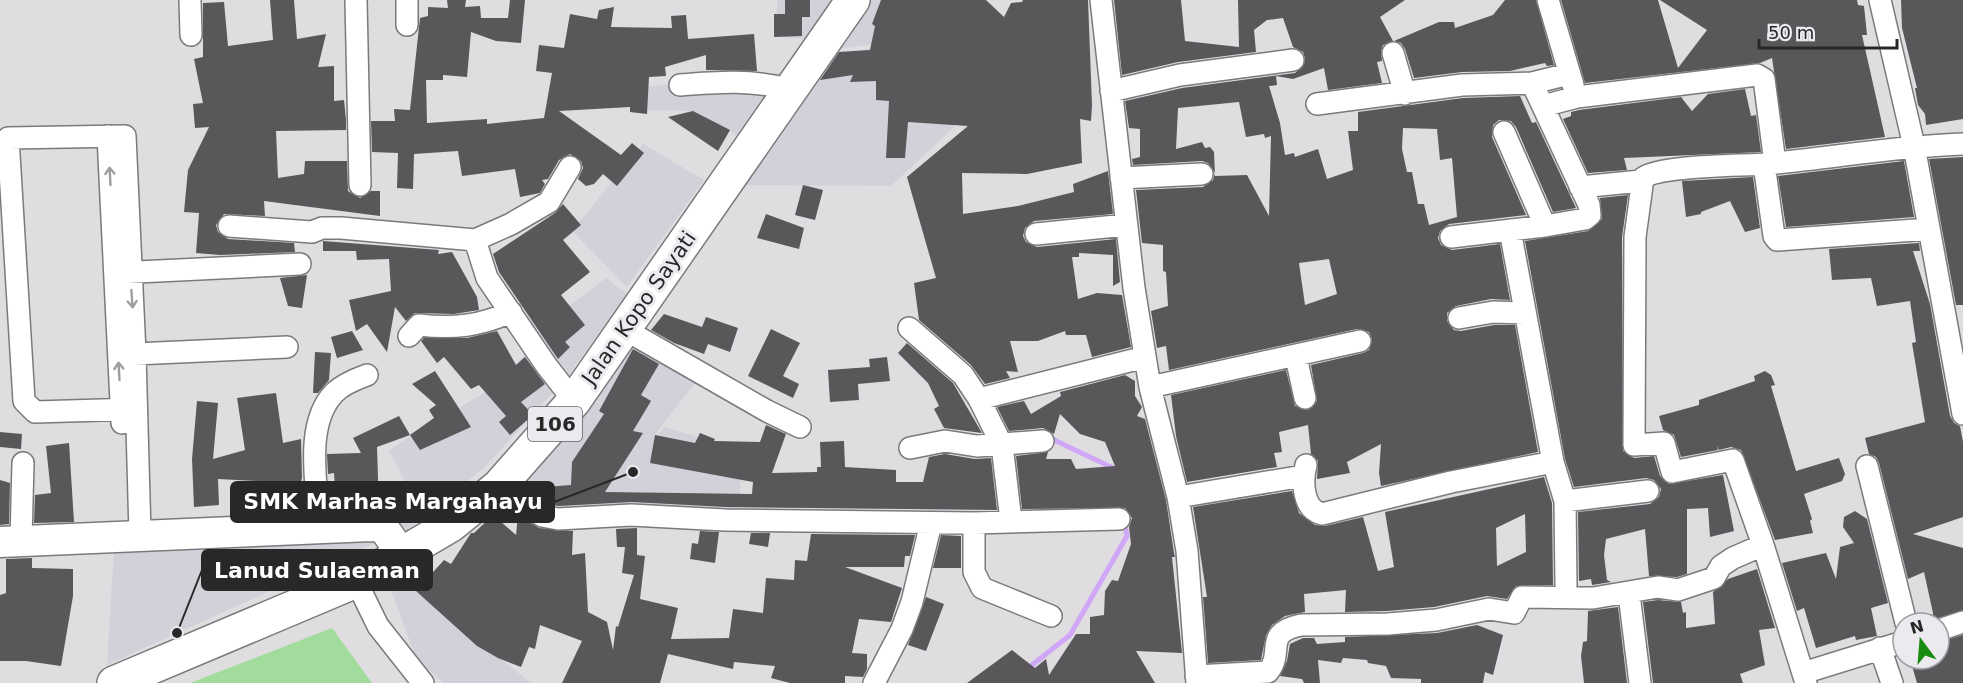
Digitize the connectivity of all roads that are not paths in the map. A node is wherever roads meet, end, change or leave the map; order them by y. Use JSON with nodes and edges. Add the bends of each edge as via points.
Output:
{"nodes":[{"id":1,"x":190,"y":0,"type":"edge"},
{"id":2,"x":356,"y":0,"type":"edge"},
{"id":3,"x":407,"y":0,"type":"edge"},
{"id":4,"x":852,"y":0,"type":"edge"},
{"id":5,"x":1101,"y":0,"type":"edge"},
{"id":6,"x":1548,"y":0,"type":"edge"},
{"id":7,"x":1880,"y":0,"type":"edge"},
{"id":8,"x":407,"y":25,"type":"dead end"},
{"id":9,"x":191,"y":35,"type":"dead end"},
{"id":10,"x":1394,"y":54,"type":"dead end"},
{"id":11,"x":1293,"y":60,"type":"dead end"},
{"id":12,"x":1569,"y":74,"type":"junction"},
{"id":13,"x":1532,"y":83,"type":"junction"},
{"id":14,"x":680,"y":85,"type":"dead end"},
{"id":15,"x":791,"y":90,"type":"junction"},
{"id":16,"x":1111,"y":91,"type":"junction"},
{"id":17,"x":1405,"y":94,"type":"junction"},
{"id":18,"x":1577,"y":97,"type":"junction"},
{"id":19,"x":1317,"y":104,"type":"dead end"},
{"id":20,"x":1543,"y":106,"type":"junction"},
{"id":21,"x":1504,"y":132,"type":"dead end"},
{"id":22,"x":4,"y":137,"type":"edge"},
{"id":23,"x":1963,"y":144,"type":"edge"},
{"id":24,"x":1914,"y":146,"type":"junction"},
{"id":25,"x":1770,"y":163,"type":"junction"},
{"id":26,"x":570,"y":167,"type":"dead end"},
{"id":27,"x":1202,"y":174,"type":"dead end"},
{"id":28,"x":1121,"y":178,"type":"junction"},
{"id":29,"x":1641,"y":181,"type":"junction"},
{"id":30,"x":360,"y":184,"type":"dead end"},
{"id":31,"x":1580,"y":187,"type":"junction"},
{"id":32,"x":1126,"y":225,"type":"junction"},
{"id":33,"x":229,"y":226,"type":"dead end"},
{"id":34,"x":1545,"y":226,"type":"junction"},
{"id":35,"x":1929,"y":229,"type":"junction"},
{"id":36,"x":1510,"y":230,"type":"junction"},
{"id":37,"x":1036,"y":234,"type":"dead end"},
{"id":38,"x":1451,"y":237,"type":"dead end"},
{"id":39,"x":475,"y":240,"type":"junction"},
{"id":40,"x":300,"y":264,"type":"dead end"},
{"id":41,"x":122,"y":273,"type":"junction"},
{"id":42,"x":511,"y":312,"type":"junction"},
{"id":43,"x":1525,"y":313,"type":"junction"},
{"id":44,"x":1459,"y":318,"type":"dead end"},
{"id":45,"x":909,"y":328,"type":"dead end"},
{"id":46,"x":624,"y":329,"type":"junction"},
{"id":47,"x":409,"y":336,"type":"dead end"},
{"id":48,"x":1360,"y":341,"type":"dead end"},
{"id":49,"x":286,"y":347,"type":"dead end"},
{"id":50,"x":135,"y":354,"type":"junction"},
{"id":51,"x":1145,"y":357,"type":"junction"},
{"id":52,"x":1296,"y":357,"type":"junction"},
{"id":53,"x":367,"y":375,"type":"dead end"},
{"id":54,"x":1150,"y":387,"type":"junction"},
{"id":55,"x":1305,"y":398,"type":"dead end"},
{"id":56,"x":979,"y":399,"type":"junction"},
{"id":57,"x":574,"y":400,"type":"junction"},
{"id":58,"x":128,"y":409,"type":"junction"},
{"id":59,"x":1963,"y":414,"type":"edge"},
{"id":60,"x":800,"y":427,"type":"dead end"},
{"id":61,"x":1043,"y":441,"type":"dead end"},
{"id":62,"x":1002,"y":446,"type":"junction"},
{"id":63,"x":910,"y":448,"type":"dead end"},
{"id":64,"x":1553,"y":462,"type":"junction"},
{"id":65,"x":23,"y":463,"type":"dead end"},
{"id":66,"x":1867,"y":466,"type":"dead end"},
{"id":67,"x":499,"y":486,"type":"junction"},
{"id":68,"x":1648,"y":491,"type":"dead end"},
{"id":69,"x":1178,"y":496,"type":"junction"},
{"id":70,"x":1565,"y":501,"type":"junction"},
{"id":71,"x":1119,"y":519,"type":"dead end"},
{"id":72,"x":1011,"y":521,"type":"junction"},
{"id":73,"x":931,"y":523,"type":"junction"},
{"id":74,"x":974,"y":523,"type":"junction"},
{"id":75,"x":319,"y":529,"type":"junction"},
{"id":76,"x":134,"y":534,"type":"junction"},
{"id":77,"x":10,"y":541,"type":"edge"},
{"id":78,"x":1763,"y":545,"type":"junction"},
{"id":79,"x":403,"y":556,"type":"junction"},
{"id":80,"x":356,"y":581,"type":"junction"},
{"id":81,"x":1566,"y":586,"type":"dead end"},
{"id":82,"x":1629,"y":594,"type":"junction"},
{"id":83,"x":1903,"y":611,"type":"edge"},
{"id":84,"x":1051,"y":616,"type":"dead end"},
{"id":85,"x":1891,"y":645,"type":"edge"},
{"id":86,"x":1880,"y":648,"type":"junction"},
{"id":87,"x":1805,"y":678,"type":"edge"},
{"id":88,"x":1197,"y":680,"type":"edge"},
{"id":89,"x":114,"y":683,"type":"edge"},
{"id":90,"x":423,"y":683,"type":"edge"},
{"id":91,"x":874,"y":683,"type":"edge"},
{"id":92,"x":1640,"y":683,"type":"edge"},
{"id":93,"x":1892,"y":683,"type":"edge"}],
"edges":[{"from":1,"to":9,"type":"street"},
{"from":2,"to":30,"type":"street"},
{"from":3,"to":8,"type":"street"},
{"from":4,"to":15,"type":"main road","name":"Jalan Kopo Sayati","number":"106"},
{"from":5,"to":16,"type":"street"},
{"from":6,"to":12,"type":"street"},
{"from":7,"to":24,"type":"street"},
{"from":10,"to":17,"type":"street"},
{"from":11,"to":16,"type":"street","via":[[1180,75]]},
{"from":12,"to":13,"type":"street"},
{"from":12,"to":18,"type":"street"},
{"from":13,"to":17,"type":"street","via":[[1462,85]]},
{"from":13,"to":20,"type":"street"},
{"from":14,"to":15,"type":"street","via":[[724,81]]},
{"from":15,"to":46,"type":"main road","name":"Jalan Kopo Sayati","number":"106"},
{"from":16,"to":28,"type":"street"},
{"from":17,"to":19,"type":"street"},
{"from":18,"to":20,"type":"street"},
{"from":18,"to":25,"type":"street","via":[[1757,75],[1764,79]]},
{"from":20,"to":31,"type":"street"},
{"from":21,"to":34,"type":"street"},
{"from":22,"to":41,"type":"street","via":[[116,136]]},
{"from":22,"to":58,"type":"street","via":[[24,401],[35,412]]},
{"from":23,"to":24,"type":"street"},
{"from":24,"to":25,"type":"street"},
{"from":24,"to":35,"type":"street"},
{"from":25,"to":29,"type":"street","via":[[1652,174]]},
{"from":25,"to":35,"type":"street","via":[[1774,236],[1779,241]]},
{"from":26,"to":39,"type":"street","via":[[549,202]]},
{"from":27,"to":28,"type":"street"},
{"from":28,"to":32,"type":"street"},
{"from":29,"to":31,"type":"street"},
{"from":29,"to":78,"type":"street","via":[[1635,237],[1634,445],[1664,443],[1672,472],[1733,460]]},
{"from":31,"to":34,"type":"street","via":[[1590,208],[1589,216]]},
{"from":32,"to":37,"type":"street"},
{"from":32,"to":51,"type":"street"},
{"from":33,"to":39,"type":"street","via":[[312,232],[319,228],[341,228]]},
{"from":34,"to":36,"type":"street"},
{"from":35,"to":59,"type":"street"},
{"from":36,"to":38,"type":"street"},
{"from":36,"to":43,"type":"street"},
{"from":39,"to":42,"type":"street","via":[[483,271]]},
{"from":40,"to":41,"type":"street"},
{"from":41,"to":50,"type":"street","one_way":true},
{"from":58,"to":41,"type":"street","one_way":true},
{"from":42,"to":47,"type":"street","via":[[462,328],[419,325]]},
{"from":42,"to":57,"type":"street"},
{"from":43,"to":44,"type":"street","via":[[1493,312]]},
{"from":43,"to":64,"type":"street"},
{"from":45,"to":56,"type":"street","via":[[963,375]]},
{"from":46,"to":57,"type":"main road","name":"Jalan Kopo Sayati","number":"106"},
{"from":46,"to":60,"type":"street"},
{"from":48,"to":52,"type":"street"},
{"from":49,"to":50,"type":"street"},
{"from":50,"to":58,"type":"street"},
{"from":51,"to":54,"type":"street"},
{"from":51,"to":56,"type":"street"},
{"from":52,"to":54,"type":"street"},
{"from":52,"to":55,"type":"street"},
{"from":53,"to":75,"type":"street","via":[[335,393],[320,421],[315,449]]},
{"from":54,"to":69,"type":"street"},
{"from":56,"to":62,"type":"street"},
{"from":57,"to":67,"type":"main road","name":"Jalan Kopo Sayati","number":"106"},
{"from":58,"to":76,"type":"street"},
{"from":61,"to":62,"type":"street"},
{"from":62,"to":63,"type":"street","via":[[945,441]]},
{"from":62,"to":72,"type":"street"},
{"from":64,"to":69,"type":"street","via":[[1322,514],[1309,507],[1305,471]]},
{"from":64,"to":70,"type":"street"},
{"from":65,"to":77,"type":"street"},
{"from":66,"to":83,"type":"street"},
{"from":67,"to":73,"type":"street","via":[[542,516],[558,519],[631,515]]},
{"from":67,"to":79,"type":"main road","name":"Jalan Kopo Sayati","number":"106","via":[[451,525]]},
{"from":68,"to":70,"type":"street"},
{"from":69,"to":88,"type":"street","via":[[1187,551]]},
{"from":70,"to":81,"type":"street"},
{"from":71,"to":72,"type":"street"},
{"from":72,"to":74,"type":"street"},
{"from":73,"to":74,"type":"street"},
{"from":73,"to":91,"type":"street","via":[[912,602]]},
{"from":74,"to":84,"type":"street","via":[[974,572],[982,588]]},
{"from":75,"to":76,"type":"street"},
{"from":75,"to":79,"type":"street","via":[[383,527]]},
{"from":76,"to":77,"type":"street"},
{"from":78,"to":82,"type":"street","via":[[1733,558],[1721,566],[1714,578],[1701,584]]},
{"from":78,"to":87,"type":"street"},
{"from":79,"to":80,"type":"main road","name":"Jalan Kopo Sayati","number":"106"},
{"from":80,"to":89,"type":"main road","name":"Jalan Kopo Sayati","number":"106"},
{"from":80,"to":90,"type":"street","via":[[378,626]]},
{"from":82,"to":88,"type":"street","via":[[1522,597],[1514,613],[1489,609],[1436,620],[1301,625],[1279,634],[1268,672]]},
{"from":82,"to":92,"type":"street"},
{"from":85,"to":86,"type":"street"},
{"from":86,"to":87,"type":"street"},
{"from":86,"to":93,"type":"street"}]}
